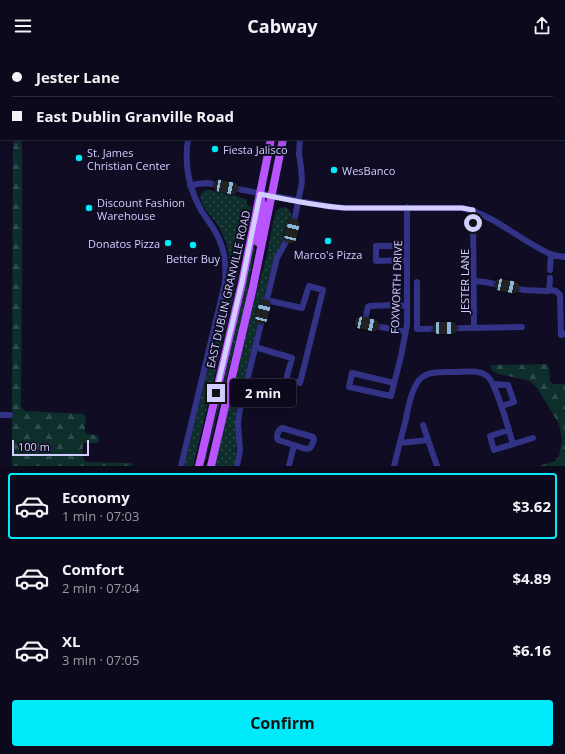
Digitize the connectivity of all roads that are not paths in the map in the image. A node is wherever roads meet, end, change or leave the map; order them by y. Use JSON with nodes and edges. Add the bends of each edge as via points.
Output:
{"nodes":[{"id":1,"x":188,"y":140,"type":"edge"},
{"id":2,"x":271,"y":140,"type":"edge"},
{"id":3,"x":276,"y":140,"type":"edge"},
{"id":4,"x":283,"y":140,"type":"edge"},
{"id":5,"x":300,"y":140,"type":"edge"},
{"id":6,"x":190,"y":186,"type":"junction"},
{"id":7,"x":260,"y":194,"type":"junction"},
{"id":8,"x":272,"y":196,"type":"junction"},
{"id":9,"x":298,"y":201,"type":"junction"},
{"id":10,"x":407,"y":207,"type":"junction"},
{"id":11,"x":473,"y":210,"type":"junction"},
{"id":12,"x":407,"y":246,"type":"junction"},
{"id":13,"x":551,"y":254,"type":"junction"},
{"id":14,"x":565,"y":258,"type":"edge"},
{"id":15,"x":407,"y":260,"type":"junction"},
{"id":16,"x":550,"y":270,"type":"dead end"},
{"id":17,"x":550,"y":278,"type":"dead end"},
{"id":18,"x":474,"y":281,"type":"junction"},
{"id":19,"x":417,"y":282,"type":"dead end"},
{"id":20,"x":253,"y":287,"type":"junction"},
{"id":21,"x":549,"y":291,"type":"junction"},
{"id":22,"x":266,"y":300,"type":"junction"},
{"id":23,"x":407,"y":306,"type":"junction"},
{"id":24,"x":522,"y":327,"type":"dead end"},
{"id":25,"x":474,"y":328,"type":"junction"},
{"id":26,"x":405,"y":332,"type":"junction"},
{"id":27,"x":565,"y":334,"type":"edge"},
{"id":28,"x":255,"y":348,"type":"junction"},
{"id":29,"x":394,"y":383,"type":"junction"},
{"id":30,"x":493,"y":384,"type":"junction"},
{"id":31,"x":502,"y":406,"type":"junction"},
{"id":32,"x":0,"y":415,"type":"edge"},
{"id":33,"x":10,"y":415,"type":"dead end"},
{"id":34,"x":423,"y":425,"type":"dead end"},
{"id":35,"x":509,"y":430,"type":"junction"},
{"id":36,"x":533,"y":438,"type":"dead end"},
{"id":37,"x":428,"y":440,"type":"junction"},
{"id":38,"x":400,"y":443,"type":"junction"},
{"id":39,"x":513,"y":444,"type":"junction"},
{"id":40,"x":294,"y":445,"type":"junction"},
{"id":41,"x":181,"y":466,"type":"edge"},
{"id":42,"x":198,"y":466,"type":"edge"},
{"id":43,"x":211,"y":466,"type":"edge"},
{"id":44,"x":237,"y":466,"type":"edge"},
{"id":45,"x":289,"y":466,"type":"edge"},
{"id":46,"x":394,"y":466,"type":"edge"},
{"id":47,"x":438,"y":466,"type":"edge"}],
"edges":[{"from":1,"to":6,"type":"street","name":"EAST DUBLIN GRANVILLE ROAD","via":[[186,167]]},
{"from":2,"to":7,"type":"main road","name":"EAST DUBLIN GRANVILLE ROAD"},
{"from":3,"to":8,"type":"main road","via":[[268,181]]},
{"from":4,"to":8,"type":"main road","name":"EAST DUBLIN GRANVILLE ROAD"},
{"from":5,"to":9,"type":"street","via":[[302,182]]},
{"from":6,"to":7,"type":"street","via":[[207,183]]},
{"from":6,"to":41,"type":"street","name":"EAST DUBLIN GRANVILLE ROAD","via":[[222,244],[226,268],[225,283]]},
{"from":7,"to":8,"type":"street"},
{"from":7,"to":20,"type":"main road","via":[[263,208]]},
{"from":7,"to":42,"type":"main road","name":"EAST DUBLIN GRANVILLE ROAD","via":[[242,282]]},
{"from":8,"to":9,"type":"street"},
{"from":8,"to":20,"type":"main road","name":"EAST DUBLIN GRANVILLE ROAD"},
{"from":9,"to":10,"type":"street","via":[[345,208]]},
{"from":9,"to":22,"type":"street","via":[[292,231],[277,258]]},
{"from":10,"to":11,"type":"street"},
{"from":10,"to":12,"type":"street","name":"FOXWORTH DRIVE"},
{"from":11,"to":13,"type":"street"},
{"from":11,"to":18,"type":"street","name":"JESTER LANE"},
{"from":12,"to":15,"type":"street","name":"FOXWORTH DRIVE"},
{"from":12,"to":15,"type":"street","via":[[376,246],[376,261]]},
{"from":13,"to":14,"type":"street"},
{"from":13,"to":16,"type":"street"},
{"from":15,"to":23,"type":"street","name":"FOXWORTH DRIVE"},
{"from":17,"to":21,"type":"street"},
{"from":18,"to":21,"type":"street","via":[[524,290]]},
{"from":18,"to":25,"type":"street","name":"JESTER LANE"},
{"from":19,"to":25,"type":"street","via":[[417,328]]},
{"from":20,"to":43,"type":"main road","name":"EAST DUBLIN GRANVILLE ROAD"},
{"from":21,"to":27,"type":"street","via":[[556,291],[560,295],[561,334]]},
{"from":22,"to":28,"type":"street"},
{"from":22,"to":28,"type":"street","via":[[302,308],[309,286],[324,290],[300,383],[286,380],[292,358]]},
{"from":23,"to":26,"type":"street","name":"FOXWORTH DRIVE"},
{"from":23,"to":26,"type":"street","via":[[370,306],[365,322]]},
{"from":24,"to":25,"type":"street"},
{"from":26,"to":29,"type":"street","name":"FOXWORTH DRIVE"},
{"from":28,"to":44,"type":"street","via":[[238,414],[240,452]]},
{"from":29,"to":29,"type":"street","name":"FOXWORTH DRIVE","via":[[352,373],[349,387],[391,396]]},
{"from":30,"to":31,"type":"street"},
{"from":30,"to":31,"type":"street","via":[[508,385],[514,402]]},
{"from":30,"to":38,"type":"street","via":[[487,376],[476,372],[441,371],[420,379],[412,393]]},
{"from":31,"to":35,"type":"street"},
{"from":32,"to":33,"type":"street"},
{"from":34,"to":37,"type":"street"},
{"from":35,"to":39,"type":"street"},
{"from":35,"to":39,"type":"street","via":[[490,436],[494,450]]},
{"from":36,"to":39,"type":"street"},
{"from":37,"to":38,"type":"street"},
{"from":37,"to":47,"type":"street"},
{"from":38,"to":46,"type":"street"},
{"from":40,"to":40,"type":"street","via":[[310,448],[314,438],[284,428],[279,429],[277,439]]},
{"from":40,"to":45,"type":"street"}]}
